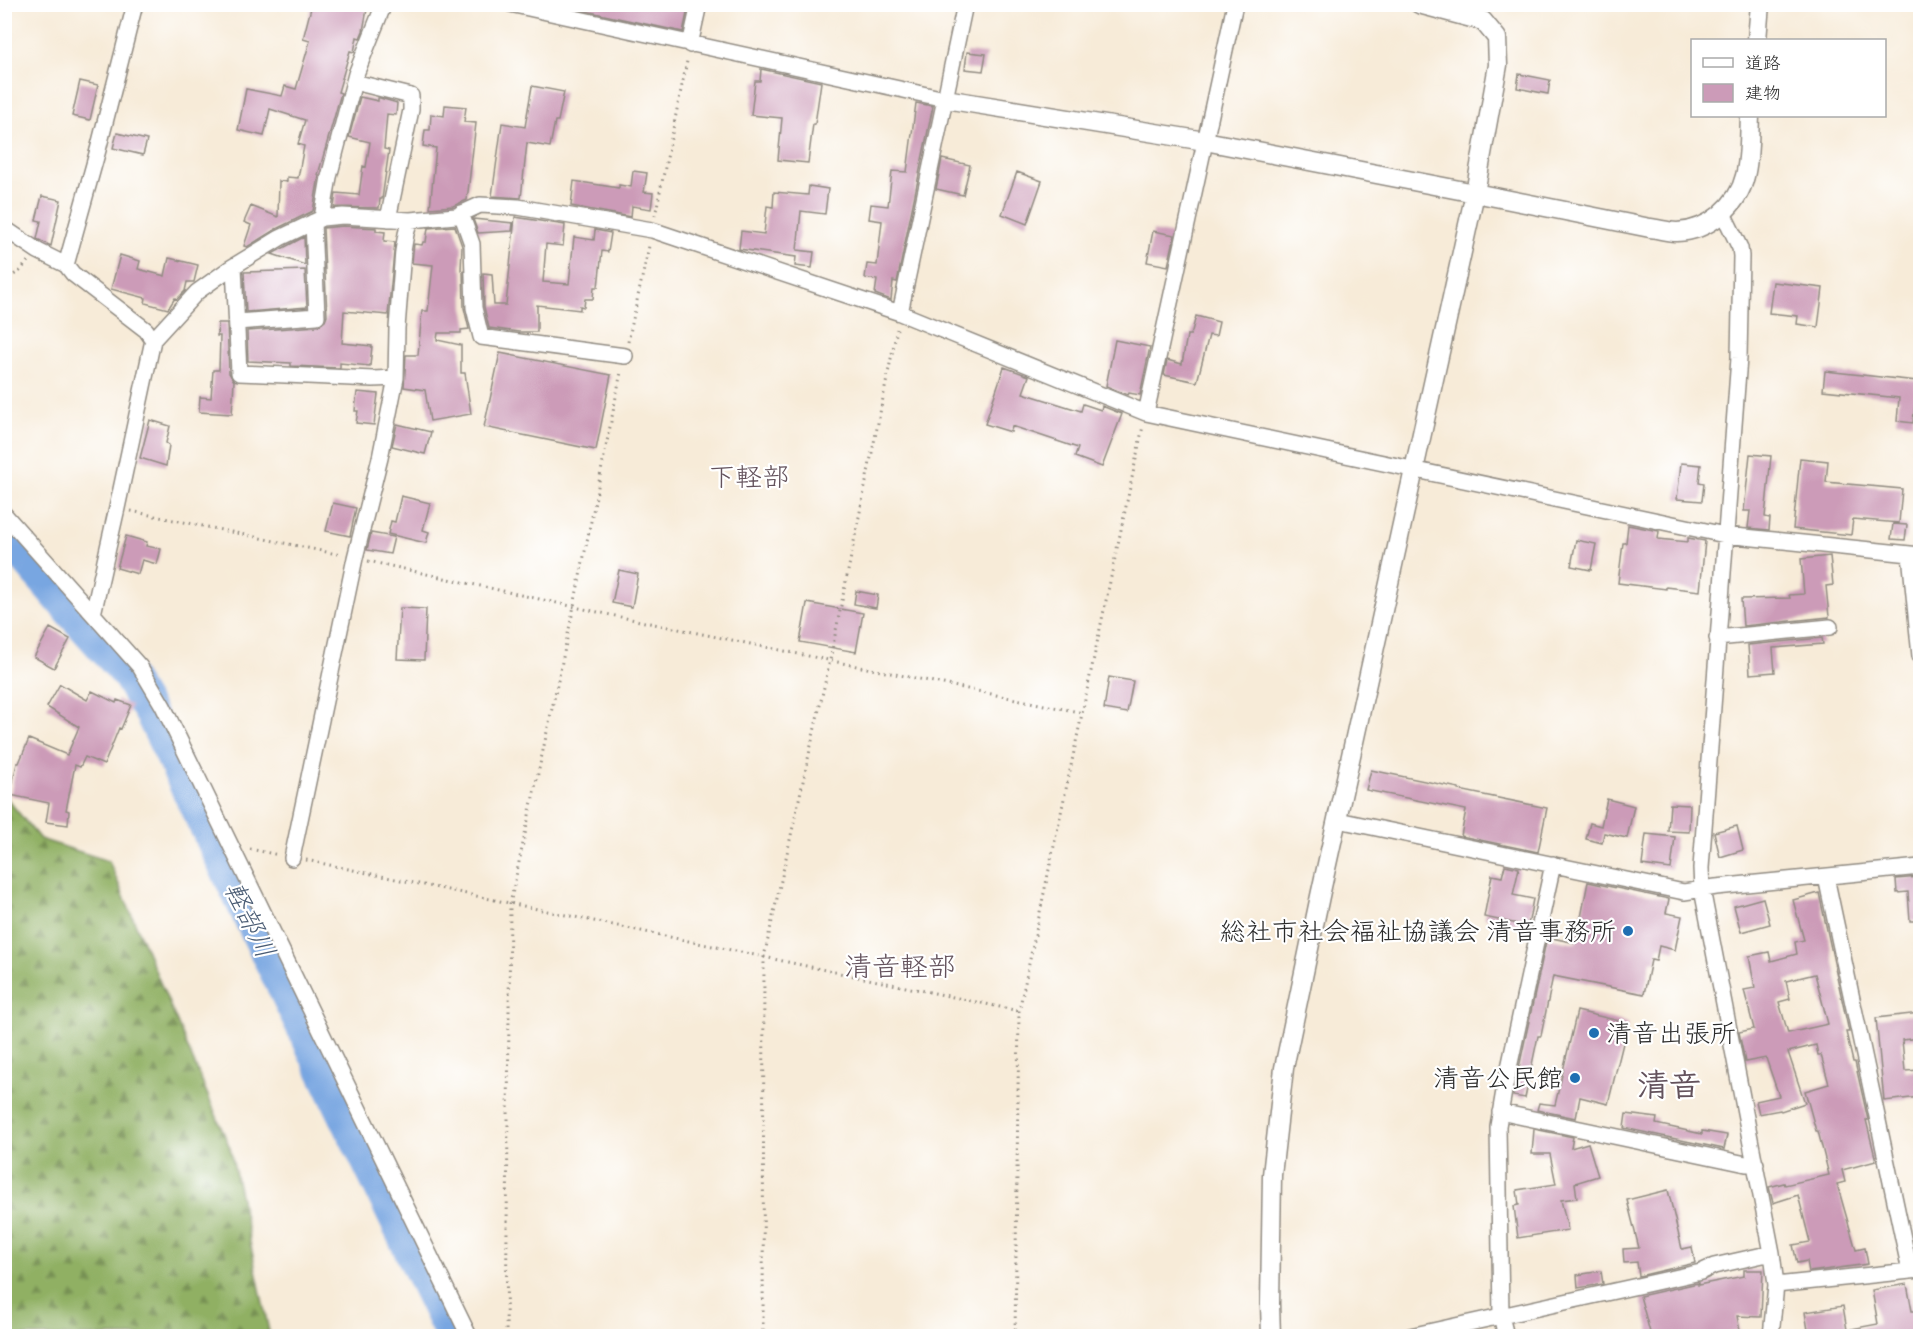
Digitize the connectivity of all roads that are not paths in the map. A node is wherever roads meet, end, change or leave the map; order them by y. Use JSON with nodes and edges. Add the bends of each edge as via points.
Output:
{"nodes":[{"id":1,"x":135,"y":4,"type":"edge"},
{"id":2,"x":384,"y":4,"type":"edge"},
{"id":3,"x":510,"y":4,"type":"edge"},
{"id":4,"x":699,"y":4,"type":"edge"},
{"id":5,"x":965,"y":4,"type":"edge"},
{"id":6,"x":1235,"y":4,"type":"edge"},
{"id":7,"x":1419,"y":4,"type":"edge"},
{"id":8,"x":1760,"y":4,"type":"edge"},
{"id":9,"x":1757,"y":39,"type":"edge"},
{"id":10,"x":690,"y":45,"type":"junction"},
{"id":11,"x":354,"y":82,"type":"junction"},
{"id":12,"x":945,"y":99,"type":"junction"},
{"id":13,"x":1750,"y":117,"type":"edge"},
{"id":14,"x":1205,"y":141,"type":"junction"},
{"id":15,"x":1475,"y":193,"type":"junction"},
{"id":16,"x":461,"y":213,"type":"junction"},
{"id":17,"x":1723,"y":213,"type":"junction"},
{"id":18,"x":388,"y":219,"type":"junction"},
{"id":19,"x":318,"y":220,"type":"junction"},
{"id":20,"x":411,"y":220,"type":"junction"},
{"id":21,"x":4,"y":228,"type":"edge"},
{"id":22,"x":66,"y":265,"type":"junction"},
{"id":23,"x":234,"y":266,"type":"junction"},
{"id":24,"x":900,"y":313,"type":"junction"},
{"id":25,"x":237,"y":322,"type":"junction"},
{"id":26,"x":153,"y":340,"type":"junction"},
{"id":27,"x":625,"y":356,"type":"road end"},
{"id":28,"x":396,"y":378,"type":"junction"},
{"id":29,"x":1146,"y":413,"type":"junction"},
{"id":30,"x":1413,"y":469,"type":"junction"},
{"id":31,"x":4,"y":514,"type":"edge"},
{"id":32,"x":1725,"y":535,"type":"junction"},
{"id":33,"x":1915,"y":554,"type":"edge"},
{"id":34,"x":93,"y":614,"type":"junction"},
{"id":35,"x":1830,"y":627,"type":"dead end"},
{"id":36,"x":1717,"y":638,"type":"junction"},
{"id":37,"x":1920,"y":656,"type":"edge"},
{"id":38,"x":1338,"y":820,"type":"junction"},
{"id":39,"x":292,"y":858,"type":"road end"},
{"id":40,"x":1553,"y":864,"type":"junction"},
{"id":41,"x":1920,"y":867,"type":"edge"},
{"id":42,"x":1826,"y":877,"type":"junction"},
{"id":43,"x":1702,"y":890,"type":"junction"},
{"id":44,"x":1500,"y":1112,"type":"junction"},
{"id":45,"x":1756,"y":1164,"type":"junction"},
{"id":46,"x":1772,"y":1253,"type":"junction"},
{"id":47,"x":1915,"y":1271,"type":"edge"},
{"id":48,"x":1776,"y":1285,"type":"junction"},
{"id":49,"x":1502,"y":1316,"type":"junction"},
{"id":50,"x":469,"y":1336,"type":"edge"},
{"id":51,"x":1271,"y":1336,"type":"edge"},
{"id":52,"x":1410,"y":1336,"type":"edge"},
{"id":53,"x":1506,"y":1336,"type":"edge"},
{"id":54,"x":1771,"y":1336,"type":"edge"}],
"edges":[{"from":1,"to":22,"type":"street"},
{"from":2,"to":11,"type":"street"},
{"from":3,"to":10,"type":"street"},
{"from":4,"to":10,"type":"street"},
{"from":5,"to":12,"type":"street"},
{"from":6,"to":14,"type":"street"},
{"from":7,"to":15,"type":"street","via":[[1483,21],[1497,38],[1498,65]]},
{"from":8,"to":9,"type":"street"},
{"from":10,"to":12,"type":"street"},
{"from":11,"to":18,"type":"street","via":[[411,96]]},
{"from":11,"to":19,"type":"street"},
{"from":12,"to":14,"type":"street"},
{"from":12,"to":24,"type":"street"},
{"from":13,"to":17,"type":"street","via":[[1745,177]]},
{"from":14,"to":15,"type":"street"},
{"from":14,"to":29,"type":"street"},
{"from":15,"to":17,"type":"street","via":[[1677,232],[1707,224]]},
{"from":15,"to":30,"type":"street"},
{"from":16,"to":20,"type":"street"},
{"from":16,"to":24,"type":"street","via":[[480,205],[518,207],[652,230]]},
{"from":16,"to":27,"type":"street","via":[[472,244],[474,308],[481,337]]},
{"from":17,"to":32,"type":"street","via":[[1740,248],[1741,267],[1739,358]]},
{"from":18,"to":19,"type":"street","via":[[343,216]]},
{"from":18,"to":20,"type":"street"},
{"from":19,"to":23,"type":"street"},
{"from":19,"to":25,"type":"street","via":[[317,316]]},
{"from":20,"to":28,"type":"street","via":[[404,250]]},
{"from":21,"to":22,"type":"street"},
{"from":22,"to":26,"type":"street","via":[[146,330]]},
{"from":23,"to":25,"type":"street"},
{"from":23,"to":26,"type":"street","via":[[197,292]]},
{"from":24,"to":29,"type":"street"},
{"from":25,"to":28,"type":"street","via":[[239,373]]},
{"from":26,"to":34,"type":"street"},
{"from":28,"to":39,"type":"street"},
{"from":29,"to":30,"type":"street"},
{"from":30,"to":32,"type":"street"},
{"from":30,"to":38,"type":"street"},
{"from":31,"to":34,"type":"street"},
{"from":32,"to":33,"type":"street"},
{"from":32,"to":36,"type":"street"},
{"from":33,"to":37,"type":"street"},
{"from":34,"to":50,"type":"street","via":[[140,667],[163,706]]},
{"from":35,"to":36,"type":"street"},
{"from":36,"to":43,"type":"street"},
{"from":38,"to":40,"type":"street"},
{"from":38,"to":51,"type":"street","via":[[1284,1068],[1272,1175]]},
{"from":40,"to":43,"type":"street","via":[[1684,892]]},
{"from":40,"to":44,"type":"street"},
{"from":41,"to":42,"type":"street"},
{"from":42,"to":43,"type":"street"},
{"from":42,"to":47,"type":"street"},
{"from":43,"to":45,"type":"street"},
{"from":44,"to":45,"type":"street"},
{"from":44,"to":49,"type":"street"},
{"from":45,"to":46,"type":"street"},
{"from":46,"to":48,"type":"street"},
{"from":46,"to":49,"type":"street"},
{"from":47,"to":48,"type":"street"},
{"from":48,"to":54,"type":"street"},
{"from":49,"to":52,"type":"street"},
{"from":49,"to":53,"type":"street"}]}
